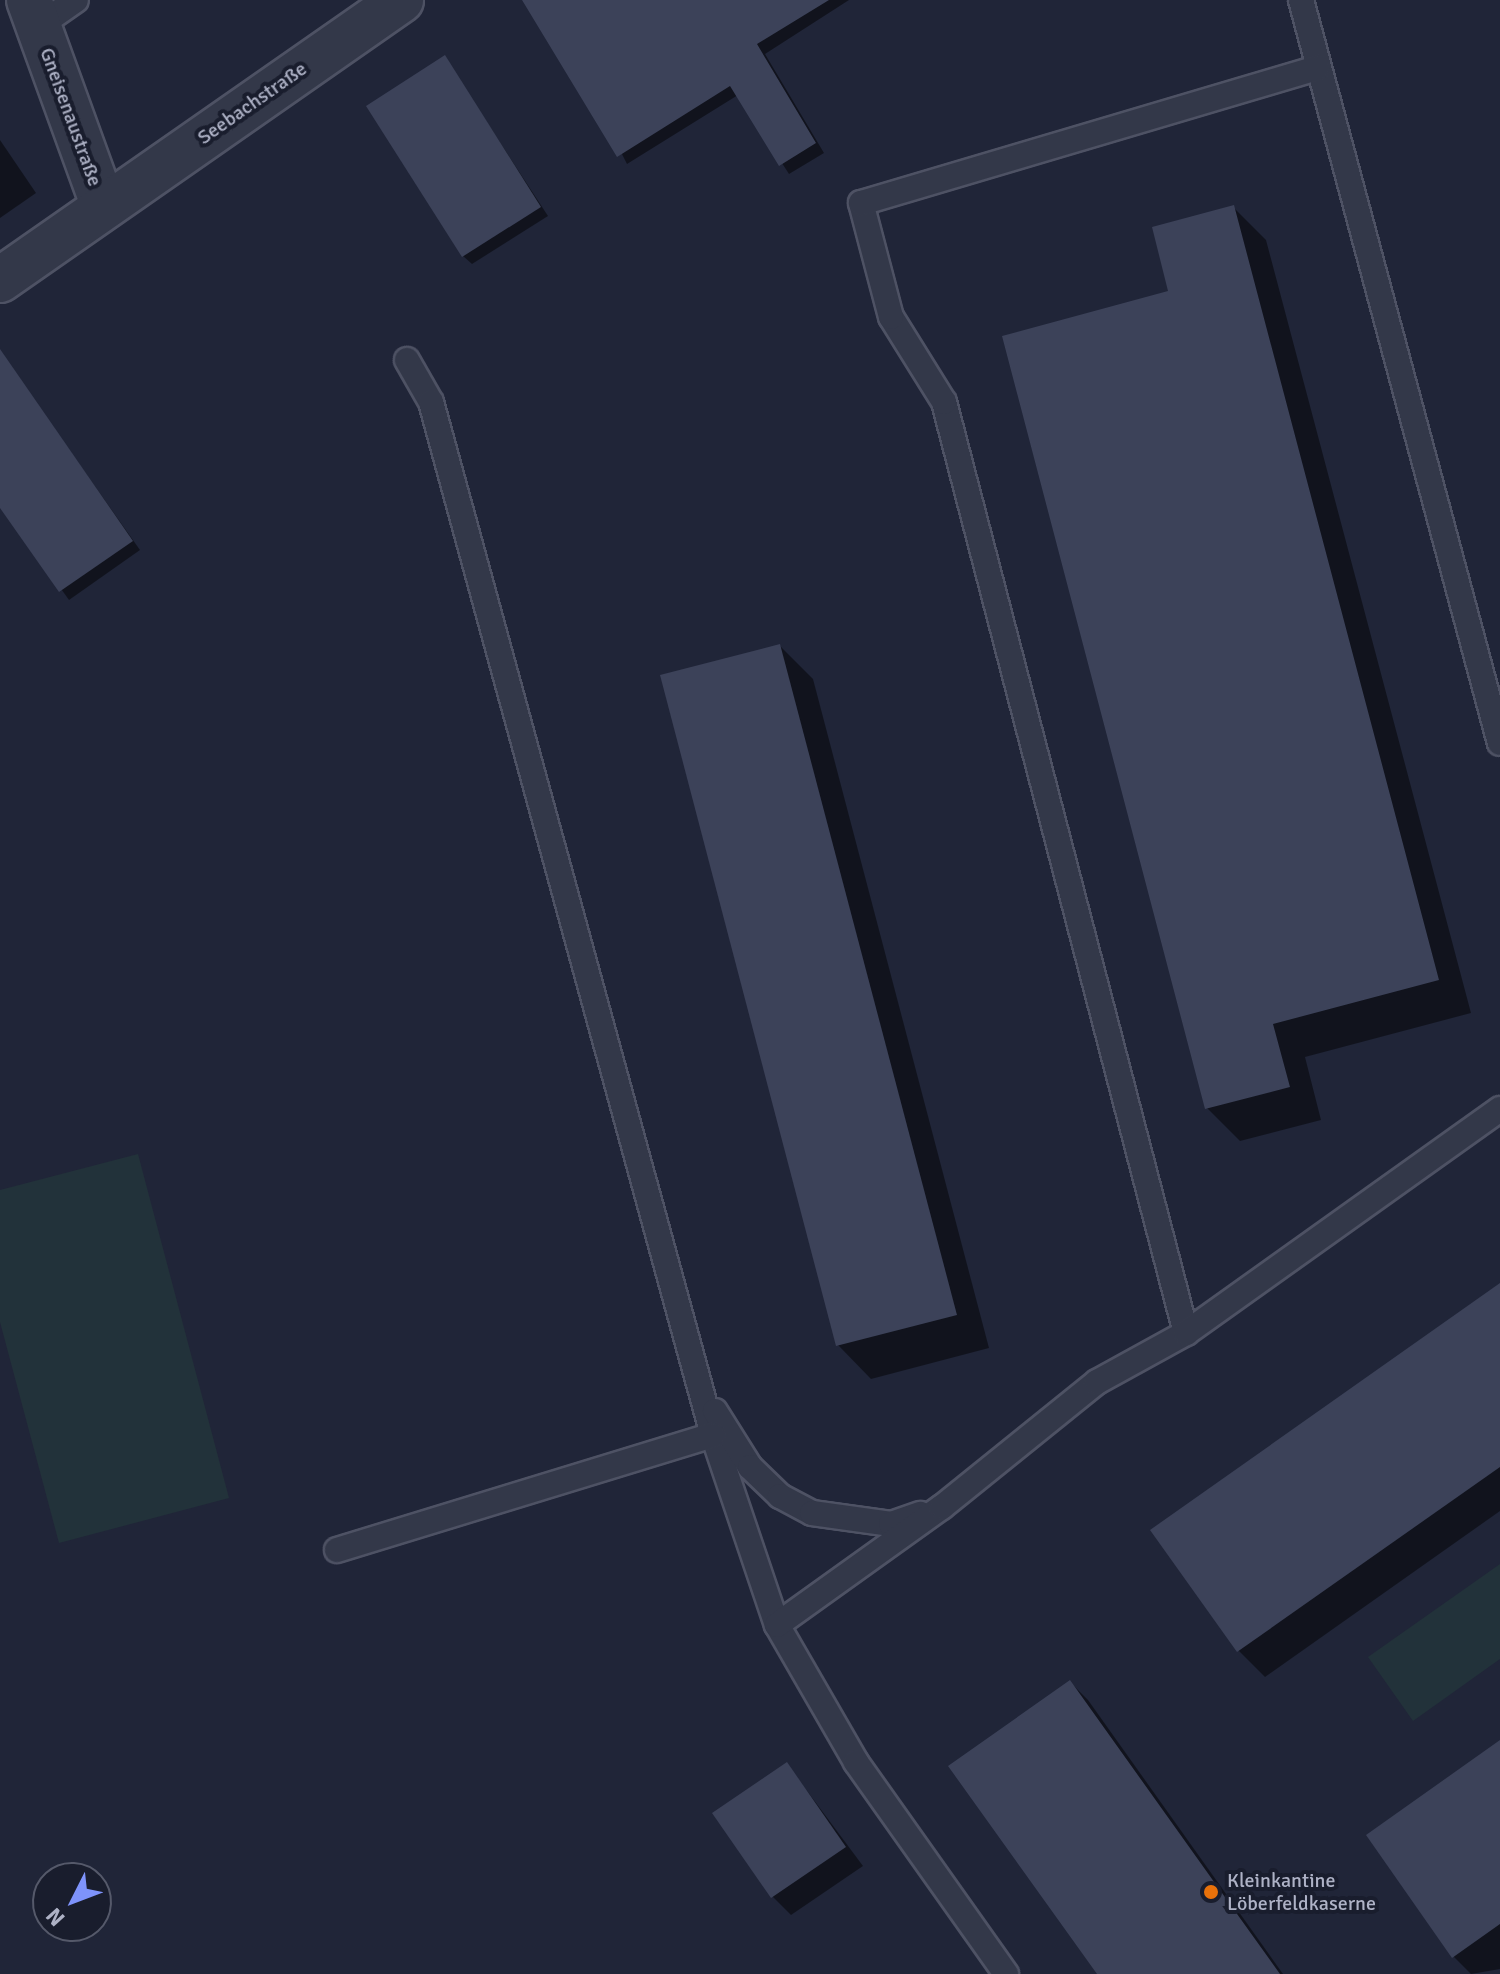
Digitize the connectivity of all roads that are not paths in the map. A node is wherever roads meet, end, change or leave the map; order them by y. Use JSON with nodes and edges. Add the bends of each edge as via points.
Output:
{"nodes":[{"id":1,"x":76,"y":0,"type":"edge"},
{"id":2,"x":401,"y":0,"type":"edge"},
{"id":3,"x":1301,"y":0,"type":"edge"},
{"id":4,"x":34,"y":13,"type":"edge"},
{"id":5,"x":1317,"y":68,"type":"junction"},
{"id":6,"x":104,"y":207,"type":"junction"},
{"id":7,"x":0,"y":280,"type":"edge"},
{"id":8,"x":407,"y":360,"type":"dead end"},
{"id":9,"x":1500,"y":743,"type":"edge"},
{"id":10,"x":1500,"y":1109,"type":"edge"},
{"id":11,"x":1186,"y":1333,"type":"junction"},
{"id":12,"x":701,"y":1388,"type":"junction"},
{"id":13,"x":713,"y":1435,"type":"junction"},
{"id":14,"x":942,"y":1507,"type":"junction"},
{"id":15,"x":337,"y":1550,"type":"dead end"},
{"id":16,"x":777,"y":1625,"type":"junction"},
{"id":17,"x":1006,"y":1974,"type":"edge"}],
"edges":[{"from":1,"to":4,"type":"lane","name":"Gneisenaustraße"},
{"from":2,"to":6,"type":"street","name":"Seebachstraße"},
{"from":3,"to":5,"type":"lane"},
{"from":4,"to":6,"type":"street","name":"Gneisenaustraße"},
{"from":5,"to":9,"type":"lane"},
{"from":5,"to":11,"type":"lane","via":[[861,203],[891,317],[944,402]]},
{"from":6,"to":7,"type":"street","name":"Seebachstraße"},
{"from":8,"to":12,"type":"lane","via":[[438,425]]},
{"from":10,"to":11,"type":"lane"},
{"from":11,"to":14,"type":"lane","via":[[1097,1382]]},
{"from":12,"to":13,"type":"lane"},
{"from":12,"to":14,"type":"lane","via":[[750,1467],[780,1496],[812,1513],[891,1524]]},
{"from":13,"to":15,"type":"lane"},
{"from":13,"to":16,"type":"lane"},
{"from":14,"to":16,"type":"lane"},
{"from":16,"to":17,"type":"lane","via":[[856,1762]]}]}
